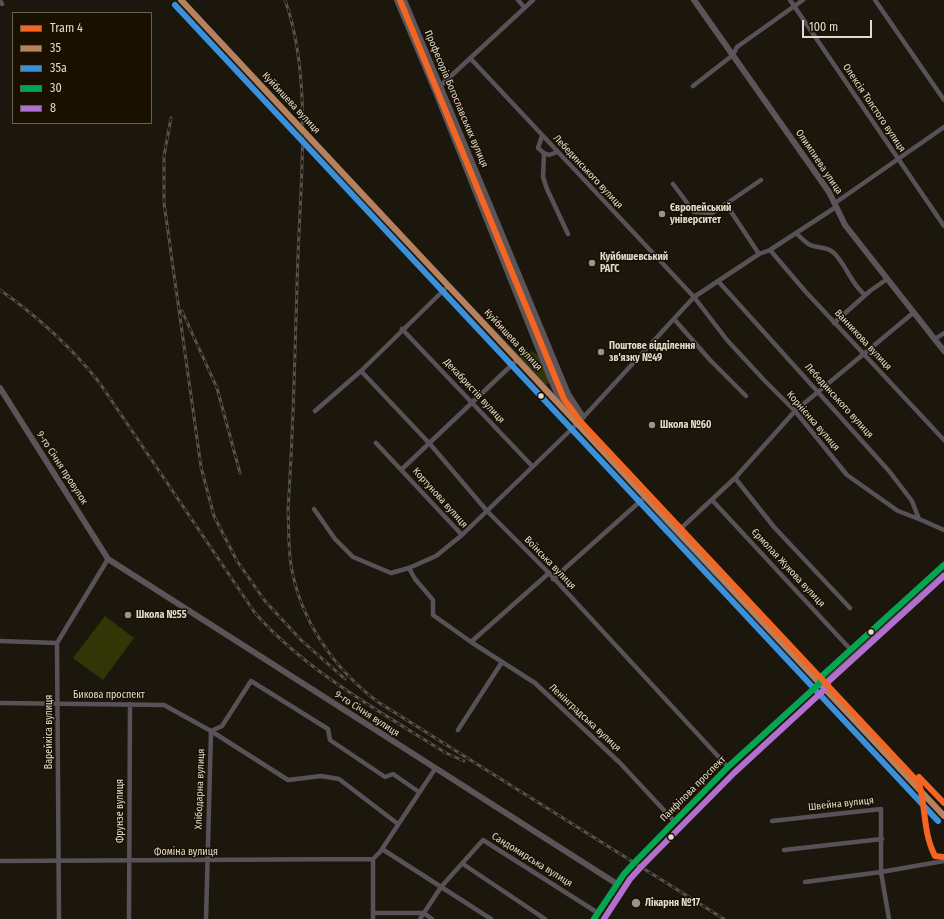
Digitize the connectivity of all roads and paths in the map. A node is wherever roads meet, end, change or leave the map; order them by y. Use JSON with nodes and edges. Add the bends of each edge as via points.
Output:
{"nodes":[{"id":1,"x":181,"y":0,"type":"edge"},
{"id":2,"x":397,"y":0,"type":"edge"},
{"id":3,"x":404,"y":0,"type":"edge"},
{"id":4,"x":518,"y":0,"type":"edge"},
{"id":5,"x":533,"y":0,"type":"edge"},
{"id":6,"x":694,"y":0,"type":"edge"},
{"id":7,"x":790,"y":0,"type":"edge"},
{"id":8,"x":803,"y":0,"type":"edge"},
{"id":9,"x":875,"y":0,"type":"edge"},
{"id":10,"x":794,"y":6,"type":"junction"},
{"id":11,"x":524,"y":7,"type":"junction"},
{"id":12,"x":733,"y":55,"type":"junction"},
{"id":13,"x":471,"y":59,"type":"junction"},
{"id":14,"x":693,"y":86,"type":"dead end"},
{"id":15,"x":438,"y":88,"type":"junction"},
{"id":16,"x":944,"y":100,"type":"edge"},
{"id":17,"x":944,"y":127,"type":"edge"},
{"id":18,"x":542,"y":136,"type":"junction"},
{"id":19,"x":557,"y":152,"type":"junction"},
{"id":20,"x":544,"y":153,"type":"junction"},
{"id":21,"x":898,"y":159,"type":"junction"},
{"id":22,"x":760,"y":180,"type":"dead end"},
{"id":23,"x":673,"y":184,"type":"dead end"},
{"id":24,"x":486,"y":196,"type":"junction"},
{"id":25,"x":726,"y":204,"type":"junction"},
{"id":26,"x":835,"y":205,"type":"junction"},
{"id":27,"x":481,"y":206,"type":"junction"},
{"id":28,"x":944,"y":226,"type":"edge"},
{"id":29,"x":796,"y":233,"type":"junction"},
{"id":30,"x":568,"y":234,"type":"dead end"},
{"id":31,"x":770,"y":250,"type":"junction"},
{"id":32,"x":758,"y":254,"type":"junction"},
{"id":33,"x":887,"y":279,"type":"junction"},
{"id":34,"x":718,"y":281,"type":"junction"},
{"id":35,"x":448,"y":286,"type":"junction"},
{"id":36,"x":865,"y":295,"type":"junction"},
{"id":37,"x":694,"y":297,"type":"junction"},
{"id":38,"x":913,"y":313,"type":"junction"},
{"id":39,"x":674,"y":319,"type":"junction"},
{"id":40,"x":834,"y":323,"type":"junction"},
{"id":41,"x":402,"y":329,"type":"junction"},
{"id":42,"x":944,"y":333,"type":"edge"},
{"id":43,"x":935,"y":339,"type":"junction"},
{"id":44,"x":944,"y":351,"type":"edge"},
{"id":45,"x":864,"y":355,"type":"junction"},
{"id":46,"x":518,"y":359,"type":"junction"},
{"id":47,"x":361,"y":371,"type":"junction"},
{"id":48,"x":0,"y":388,"type":"edge"},
{"id":49,"x":819,"y":391,"type":"junction"},
{"id":50,"x":746,"y":396,"type":"dead end"},
{"id":51,"x":472,"y":403,"type":"junction"},
{"id":52,"x":315,"y":411,"type":"dead end"},
{"id":53,"x":795,"y":411,"type":"junction"},
{"id":54,"x":568,"y":415,"type":"junction"},
{"id":55,"x":583,"y":416,"type":"junction"},
{"id":56,"x":576,"y":424,"type":"junction"},
{"id":57,"x":944,"y":440,"type":"edge"},
{"id":58,"x":376,"y":443,"type":"dead end"},
{"id":59,"x":430,"y":444,"type":"junction"},
{"id":60,"x":532,"y":466,"type":"junction"},
{"id":61,"x":402,"y":469,"type":"junction"},
{"id":62,"x":735,"y":478,"type":"junction"},
{"id":63,"x":645,"y":497,"type":"junction"},
{"id":64,"x":712,"y":500,"type":"junction"},
{"id":65,"x":314,"y":509,"type":"dead end"},
{"id":66,"x":487,"y":511,"type":"junction"},
{"id":67,"x":919,"y":519,"type":"junction"},
{"id":68,"x":944,"y":530,"type":"edge"},
{"id":69,"x":676,"y":532,"type":"junction"},
{"id":70,"x":462,"y":535,"type":"junction"},
{"id":71,"x":108,"y":559,"type":"junction"},
{"id":72,"x":944,"y":564,"type":"edge"},
{"id":73,"x":409,"y":568,"type":"junction"},
{"id":74,"x":549,"y":574,"type":"junction"},
{"id":75,"x":944,"y":575,"type":"edge"},
{"id":76,"x":554,"y":579,"type":"junction"},
{"id":77,"x":850,"y":608,"type":"dead end"},
{"id":78,"x":0,"y":641,"type":"edge"},
{"id":79,"x":471,"y":642,"type":"junction"},
{"id":80,"x":57,"y":643,"type":"junction"},
{"id":81,"x":851,"y":650,"type":"junction"},
{"id":82,"x":502,"y":662,"type":"junction"},
{"id":83,"x":822,"y":684,"type":"junction"},
{"id":84,"x":0,"y":704,"type":"edge"},
{"id":85,"x":58,"y":704,"type":"junction"},
{"id":86,"x":130,"y":704,"type":"junction"},
{"id":87,"x":458,"y":730,"type":"dead end"},
{"id":88,"x":211,"y":731,"type":"junction"},
{"id":89,"x":728,"y":767,"type":"junction"},
{"id":90,"x":434,"y":769,"type":"junction"},
{"id":91,"x":419,"y":792,"type":"junction"},
{"id":92,"x":944,"y":816,"type":"edge"},
{"id":93,"x":674,"y":821,"type":"junction"},
{"id":94,"x":772,"y":821,"type":"dead end"},
{"id":95,"x":398,"y":824,"type":"junction"},
{"id":96,"x":882,"y":839,"type":"junction"},
{"id":97,"x":382,"y":849,"type":"junction"},
{"id":98,"x":784,"y":850,"type":"dead end"},
{"id":99,"x":373,"y":859,"type":"junction"},
{"id":100,"x":0,"y":861,"type":"edge"},
{"id":101,"x":58,"y":861,"type":"junction"},
{"id":102,"x":129,"y":861,"type":"junction"},
{"id":103,"x":207,"y":861,"type":"junction"},
{"id":104,"x":944,"y":861,"type":"edge"},
{"id":105,"x":463,"y":864,"type":"junction"},
{"id":106,"x":882,"y":872,"type":"junction"},
{"id":107,"x":805,"y":882,"type":"dead end"},
{"id":108,"x":617,"y":884,"type":"junction"},
{"id":109,"x":441,"y":887,"type":"junction"},
{"id":110,"x":598,"y":913,"type":"junction"},
{"id":111,"x":424,"y":914,"type":"junction"},
{"id":112,"x":372,"y":916,"type":"edge"},
{"id":113,"x":59,"y":919,"type":"edge"},
{"id":114,"x":129,"y":919,"type":"edge"},
{"id":115,"x":206,"y":919,"type":"edge"},
{"id":116,"x":420,"y":919,"type":"edge"},
{"id":117,"x":432,"y":919,"type":"edge"},
{"id":118,"x":491,"y":919,"type":"edge"},
{"id":119,"x":545,"y":919,"type":"edge"},
{"id":120,"x":594,"y":919,"type":"edge"},
{"id":121,"x":889,"y":919,"type":"edge"}],
"edges":[{"from":1,"to":35,"type":"street","name":"Куйбишева вулиця"},
{"from":2,"to":15,"type":"street","name":"Професорів Богославських вулиця"},
{"from":3,"to":15,"type":"street","name":"Професорів Богославських вулиця"},
{"from":4,"to":11,"type":"street"},
{"from":5,"to":11,"type":"street"},
{"from":6,"to":12,"type":"street","name":"Олимпиева улица"},
{"from":7,"to":10,"type":"street","name":"Олексія Толстого вулиця"},
{"from":8,"to":10,"type":"street"},
{"from":9,"to":16,"type":"street"},
{"from":10,"to":12,"type":"street","via":[[737,47]]},
{"from":10,"to":21,"type":"street","name":"Олексія Толстого вулиця"},
{"from":11,"to":13,"type":"street"},
{"from":12,"to":14,"type":"street"},
{"from":12,"to":26,"type":"street","name":"Олимпиева улица","via":[[829,192]]},
{"from":13,"to":15,"type":"street"},
{"from":13,"to":18,"type":"street","name":"Лебединського вулиця"},
{"from":15,"to":24,"type":"street","name":"Професорів Богославських вулиця"},
{"from":15,"to":27,"type":"street","name":"Професорів Богославських вулиця"},
{"from":17,"to":21,"type":"street"},
{"from":18,"to":19,"type":"street","name":"Лебединського вулиця"},
{"from":18,"to":20,"type":"street","via":[[538,148]]},
{"from":19,"to":20,"type":"street","via":[[549,155]]},
{"from":19,"to":37,"type":"street","name":"Лебединського вулиця"},
{"from":20,"to":30,"type":"street","via":[[543,177]]},
{"from":21,"to":26,"type":"street"},
{"from":21,"to":28,"type":"street","name":"Олексія Толстого вулиця"},
{"from":22,"to":25,"type":"street"},
{"from":23,"to":25,"type":"street","via":[[694,212],[712,213]]},
{"from":24,"to":27,"type":"street"},
{"from":24,"to":55,"type":"street","name":"Професорів Богославських вулиця","via":[[568,394]]},
{"from":25,"to":32,"type":"street"},
{"from":26,"to":29,"type":"street"},
{"from":26,"to":33,"type":"street","name":"Олимпиева улица","via":[[845,224]]},
{"from":27,"to":54,"type":"street","name":"Професорів Богославських вулиця"},
{"from":29,"to":31,"type":"street"},
{"from":29,"to":36,"type":"street","via":[[810,245],[833,252],[849,273],[852,282]]},
{"from":31,"to":32,"type":"street"},
{"from":31,"to":40,"type":"street","name":"Ванникова вулиця"},
{"from":32,"to":34,"type":"street"},
{"from":33,"to":36,"type":"street"},
{"from":33,"to":38,"type":"street","name":"Олимпиева улица"},
{"from":34,"to":37,"type":"street"},
{"from":34,"to":49,"type":"street","name":"Лебединського вулиця"},
{"from":35,"to":41,"type":"street"},
{"from":35,"to":46,"type":"street","name":"Куйбишева вулиця"},
{"from":36,"to":40,"type":"street"},
{"from":37,"to":39,"type":"street"},
{"from":37,"to":53,"type":"street","name":"Корнієнка вулиця","via":[[727,340]]},
{"from":38,"to":43,"type":"street","name":"Олимпиева улица"},
{"from":38,"to":45,"type":"street"},
{"from":39,"to":50,"type":"street"},
{"from":39,"to":55,"type":"street"},
{"from":40,"to":45,"type":"street","name":"Ванникова вулиця"},
{"from":41,"to":47,"type":"street"},
{"from":41,"to":51,"type":"street","name":"Декабристів вулиця"},
{"from":42,"to":43,"type":"street"},
{"from":43,"to":44,"type":"street","name":"Олимпиева улица"},
{"from":45,"to":49,"type":"street"},
{"from":45,"to":57,"type":"street","name":"Ванникова вулиця"},
{"from":46,"to":51,"type":"street"},
{"from":46,"to":54,"type":"street","name":"Куйбишева вулиця"},
{"from":47,"to":52,"type":"street"},
{"from":47,"to":59,"type":"street","name":"Воїнська вулиця"},
{"from":48,"to":71,"type":"street","name":"9-го Січня провулок"},
{"from":49,"to":53,"type":"street"},
{"from":49,"to":67,"type":"street","name":"Лебединського вулиця","via":[[890,471],[912,501]]},
{"from":51,"to":59,"type":"street"},
{"from":51,"to":60,"type":"street","name":"Декабристів вулиця"},
{"from":53,"to":62,"type":"street"},
{"from":53,"to":67,"type":"street","name":"Корнієнка вулиця","via":[[848,475],[898,511]]},
{"from":54,"to":56,"type":"street","name":"Куйбишева вулиця"},
{"from":55,"to":56,"type":"street"},
{"from":56,"to":60,"type":"street"},
{"from":56,"to":63,"type":"street","name":"Куйбишева вулиця"},
{"from":58,"to":61,"type":"street","name":"Кортунова вулиця"},
{"from":59,"to":61,"type":"street"},
{"from":59,"to":66,"type":"street","name":"Воїнська вулиця"},
{"from":60,"to":66,"type":"street"},
{"from":61,"to":70,"type":"street","name":"Кортунова вулиця"},
{"from":62,"to":64,"type":"street"},
{"from":62,"to":77,"type":"street","name":"Єрмолая Жукова вулиця","via":[[774,527]]},
{"from":63,"to":69,"type":"street","name":"Куйбишева вулиця"},
{"from":63,"to":76,"type":"street"},
{"from":64,"to":69,"type":"street"},
{"from":64,"to":81,"type":"street","name":"Єрмолая Жукова вулиця"},
{"from":65,"to":73,"type":"street","name":"Кортунова вулиця","via":[[335,539],[353,557],[391,573]]},
{"from":66,"to":70,"type":"street"},
{"from":66,"to":74,"type":"street","name":"Воїнська вулиця"},
{"from":67,"to":68,"type":"street"},
{"from":69,"to":83,"type":"street","name":"Куйбишева вулиця"},
{"from":70,"to":73,"type":"street","name":"Кортунова вулиця","via":[[436,556]]},
{"from":71,"to":80,"type":"street"},
{"from":71,"to":90,"type":"street","name":"9-го Січня вулиця"},
{"from":72,"to":81,"type":"street"},
{"from":73,"to":79,"type":"street","name":"Ленінградська вулиця","via":[[433,600],[433,615]]},
{"from":74,"to":76,"type":"street","name":"Воїнська вулиця"},
{"from":74,"to":79,"type":"street"},
{"from":75,"to":83,"type":"street","name":"Панфілова проспект"},
{"from":76,"to":89,"type":"street","name":"Воїнська вулиця"},
{"from":78,"to":80,"type":"street"},
{"from":79,"to":82,"type":"street","name":"Ленінградська вулиця"},
{"from":80,"to":85,"type":"street","name":"Варейкіса вулиця"},
{"from":81,"to":83,"type":"street","via":[[820,679]]},
{"from":82,"to":87,"type":"street"},
{"from":82,"to":93,"type":"street","name":"Ленінградська вулиця","via":[[535,683],[620,763]]},
{"from":83,"to":89,"type":"street","name":"Панфілова проспект"},
{"from":83,"to":92,"type":"street","name":"Куйбишева вулиця"},
{"from":84,"to":85,"type":"street","name":"Бикова проспект"},
{"from":85,"to":86,"type":"street","name":"Бикова проспект"},
{"from":85,"to":101,"type":"street","name":"Варейкіса вулиця"},
{"from":86,"to":88,"type":"street","name":"Бикова проспект","via":[[164,705]]},
{"from":86,"to":102,"type":"street","name":"Фрунзе вулиця"},
{"from":88,"to":91,"type":"street","via":[[222,726],[251,681],[328,729],[330,740],[385,777],[392,774]]},
{"from":88,"to":95,"type":"street","name":"Бикова проспект","via":[[288,780],[321,776],[339,779]]},
{"from":88,"to":103,"type":"street","name":"Хлібодарна вулиця"},
{"from":89,"to":93,"type":"street","name":"Панфілова проспект"},
{"from":90,"to":91,"type":"street"},
{"from":90,"to":108,"type":"street","name":"9-го Січня вулиця"},
{"from":91,"to":95,"type":"street"},
{"from":93,"to":108,"type":"street","name":"Панфілова проспект"},
{"from":94,"to":96,"type":"street","name":"Швейна вулиця","via":[[881,809]]},
{"from":95,"to":97,"type":"street"},
{"from":96,"to":98,"type":"street"},
{"from":96,"to":106,"type":"street","name":"Швейна вулиця"},
{"from":97,"to":99,"type":"street"},
{"from":97,"to":109,"type":"street"},
{"from":99,"to":103,"type":"street","name":"Фоміна вулиця"},
{"from":99,"to":112,"type":"street"},
{"from":100,"to":101,"type":"street","name":"Фоміна вулиця"},
{"from":101,"to":102,"type":"street","name":"Фоміна вулиця"},
{"from":101,"to":113,"type":"street","name":"Варейкіса вулиця"},
{"from":102,"to":103,"type":"street","name":"Фоміна вулиця"},
{"from":102,"to":114,"type":"street","name":"Фрунзе вулиця"},
{"from":103,"to":115,"type":"street","name":"Хлібодарна вулиця"},
{"from":104,"to":106,"type":"street"},
{"from":105,"to":109,"type":"street","name":"Сандомирська вулиця"},
{"from":105,"to":110,"type":"street","name":"Сандомирська вулиця","via":[[483,840]]},
{"from":105,"to":119,"type":"street"},
{"from":106,"to":107,"type":"street"},
{"from":106,"to":121,"type":"street","name":"Швейна вулиця"},
{"from":108,"to":110,"type":"street","name":"Панфілова проспект"},
{"from":109,"to":111,"type":"street","name":"Сандомирська вулиця"},
{"from":109,"to":118,"type":"street"},
{"from":110,"to":120,"type":"street","name":"Панфілова проспект"},
{"from":111,"to":112,"type":"street"},
{"from":111,"to":116,"type":"street","name":"Сандомирська вулиця"},
{"from":111,"to":117,"type":"street"}]}
